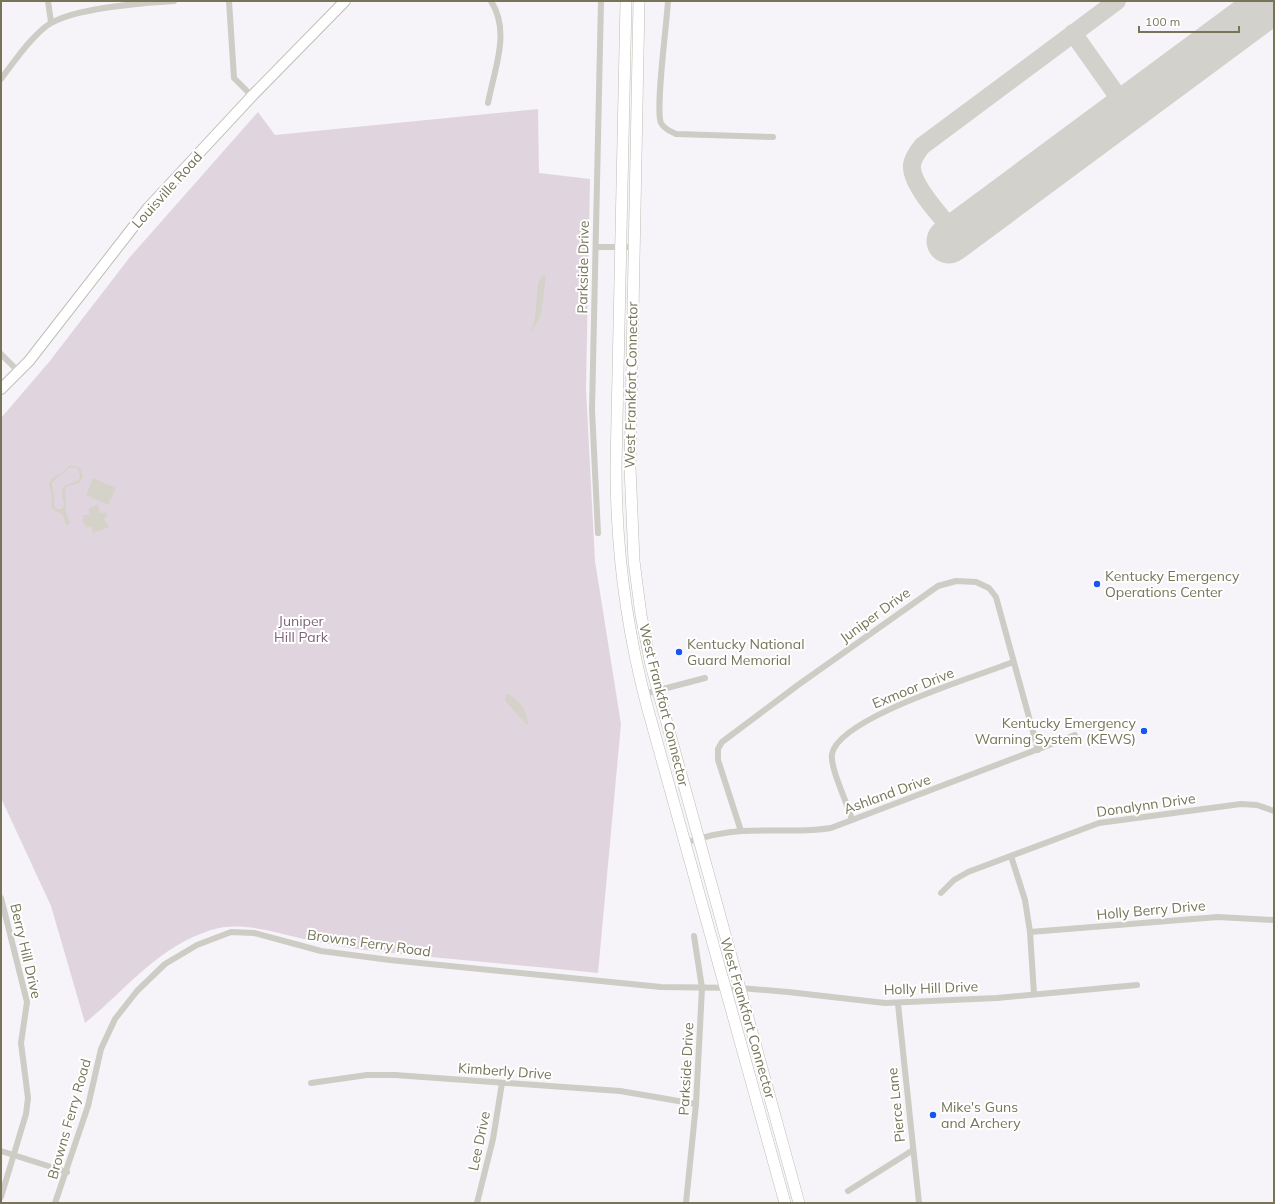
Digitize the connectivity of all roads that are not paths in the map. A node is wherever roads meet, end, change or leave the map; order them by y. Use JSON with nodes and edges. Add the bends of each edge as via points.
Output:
{"nodes":[{"id":1,"x":48,"y":1,"type":"edge"},
{"id":2,"x":174,"y":1,"type":"edge"},
{"id":3,"x":228,"y":1,"type":"edge"},
{"id":4,"x":345,"y":1,"type":"edge"},
{"id":5,"x":491,"y":1,"type":"edge"},
{"id":6,"x":601,"y":1,"type":"edge"},
{"id":7,"x":626,"y":1,"type":"edge"},
{"id":8,"x":639,"y":1,"type":"edge"},
{"id":9,"x":668,"y":1,"type":"edge"},
{"id":10,"x":133,"y":3,"type":"edge"},
{"id":11,"x":51,"y":22,"type":"junction"},
{"id":12,"x":1,"y":80,"type":"edge"},
{"id":13,"x":252,"y":96,"type":"junction"},
{"id":14,"x":488,"y":103,"type":"dead end"},
{"id":15,"x":773,"y":137,"type":"dead end"},
{"id":16,"x":596,"y":246,"type":"junction"},
{"id":17,"x":620,"y":247,"type":"junction"},
{"id":18,"x":634,"y":247,"type":"junction"},
{"id":19,"x":1,"y":354,"type":"edge"},
{"id":20,"x":19,"y":372,"type":"junction"},
{"id":21,"x":1,"y":389,"type":"edge"},
{"id":22,"x":598,"y":533,"type":"dead end"},
{"id":23,"x":1013,"y":662,"type":"junction"},
{"id":24,"x":705,"y":678,"type":"dead end"},
{"id":25,"x":657,"y":691,"type":"junction"},
{"id":26,"x":644,"y":694,"type":"junction"},
{"id":27,"x":1075,"y":736,"type":"dead end"},
{"id":28,"x":1038,"y":750,"type":"junction"},
{"id":29,"x":1274,"y":811,"type":"edge"},
{"id":30,"x":852,"y":820,"type":"junction"},
{"id":31,"x":741,"y":831,"type":"junction"},
{"id":32,"x":698,"y":839,"type":"junction"},
{"id":33,"x":684,"y":842,"type":"junction"},
{"id":34,"x":1011,"y":856,"type":"junction"},
{"id":35,"x":941,"y":893,"type":"dead end"},
{"id":36,"x":1,"y":898,"type":"edge"},
{"id":37,"x":1274,"y":920,"type":"edge"},
{"id":38,"x":1030,"y":932,"type":"junction"},
{"id":39,"x":694,"y":936,"type":"dead end"},
{"id":40,"x":1137,"y":985,"type":"dead end"},
{"id":41,"x":702,"y":988,"type":"junction"},
{"id":42,"x":725,"y":988,"type":"junction"},
{"id":43,"x":740,"y":988,"type":"junction"},
{"id":44,"x":1034,"y":994,"type":"junction"},
{"id":45,"x":898,"y":1004,"type":"junction"},
{"id":46,"x":311,"y":1083,"type":"dead end"},
{"id":47,"x":502,"y":1083,"type":"junction"},
{"id":48,"x":696,"y":1104,"type":"junction"},
{"id":49,"x":913,"y":1150,"type":"junction"},
{"id":50,"x":1,"y":1151,"type":"edge"},
{"id":51,"x":14,"y":1155,"type":"junction"},
{"id":52,"x":67,"y":1172,"type":"junction"},
{"id":53,"x":848,"y":1191,"type":"dead end"},
{"id":54,"x":1,"y":1197,"type":"edge"},
{"id":55,"x":56,"y":1203,"type":"edge"},
{"id":56,"x":477,"y":1203,"type":"edge"},
{"id":57,"x":686,"y":1203,"type":"edge"},
{"id":58,"x":785,"y":1203,"type":"edge"},
{"id":59,"x":799,"y":1203,"type":"edge"},
{"id":60,"x":919,"y":1203,"type":"edge"}],
"edges":[{"from":1,"to":11,"type":"street"},
{"from":2,"to":10,"type":"street"},
{"from":3,"to":13,"type":"street","via":[[234,78]]},
{"from":4,"to":13,"type":"main road","name":"Louisville Road"},
{"from":5,"to":14,"type":"street","via":[[498,14],[501,32]]},
{"from":6,"to":16,"type":"street","name":"Parkside Drive"},
{"from":7,"to":17,"type":"highway","name":"West Frankfort Connector"},
{"from":8,"to":18,"type":"highway","name":"West Frankfort Connector"},
{"from":9,"to":15,"type":"street","via":[[660,103],[660,121],[663,127],[676,134]]},
{"from":10,"to":11,"type":"street","via":[[73,13]]},
{"from":11,"to":12,"type":"street","via":[[29,43]]},
{"from":13,"to":20,"type":"main road","name":"Louisville Road","via":[[148,208]]},
{"from":16,"to":17,"type":"street"},
{"from":16,"to":22,"type":"street","name":"Parkside Drive","via":[[592,410]]},
{"from":17,"to":18,"type":"street"},
{"from":17,"to":26,"type":"highway","name":"West Frankfort Connector","via":[[616,453],[618,528],[626,608]]},
{"from":18,"to":25,"type":"highway","name":"West Frankfort Connector","via":[[631,523],[641,615]]},
{"from":19,"to":20,"type":"street"},
{"from":20,"to":21,"type":"main road","name":"Louisville Road"},
{"from":23,"to":28,"type":"street","name":"Juniper Drive"},
{"from":23,"to":30,"type":"street","name":"Exmoor Drive","via":[[890,708],[841,740],[834,749],[832,759]]},
{"from":23,"to":31,"type":"street","name":"Juniper Drive","via":[[996,597],[989,588],[976,582],[956,581],[929,591],[722,742],[718,749],[718,760]]},
{"from":24,"to":25,"type":"street"},
{"from":25,"to":26,"type":"street"},
{"from":25,"to":32,"type":"highway","name":"West Frankfort Connector"},
{"from":26,"to":33,"type":"highway","name":"West Frankfort Connector"},
{"from":27,"to":28,"type":"street","name":"Ashland Drive"},
{"from":28,"to":30,"type":"street","name":"Ashland Drive"},
{"from":29,"to":34,"type":"street","name":"Donalynn Drive","via":[[1257,805],[1241,804],[1104,822]]},
{"from":30,"to":31,"type":"street","name":"Ashland Drive","via":[[819,830]]},
{"from":31,"to":32,"type":"street","name":"Ashland Drive"},
{"from":32,"to":33,"type":"street","name":"Ashland Drive"},
{"from":32,"to":43,"type":"highway","name":"West Frankfort Connector"},
{"from":33,"to":42,"type":"highway","name":"West Frankfort Connector"},
{"from":34,"to":35,"type":"street","name":"Donalynn Drive","via":[[962,875]]},
{"from":34,"to":38,"type":"street","via":[[1025,900]]},
{"from":36,"to":51,"type":"street","name":"Berry Hill Drive","via":[[27,1002],[21,1043],[28,1098]]},
{"from":37,"to":38,"type":"street","name":"Holly Berry Drive","via":[[1218,917]]},
{"from":38,"to":44,"type":"street"},
{"from":39,"to":41,"type":"street","name":"Parkside Drive"},
{"from":40,"to":44,"type":"street","name":"Holly Hill Drive"},
{"from":41,"to":42,"type":"street","name":"Holly Hill Drive"},
{"from":41,"to":48,"type":"street","name":"Parkside Drive"},
{"from":41,"to":52,"type":"street","name":"Browns Ferry Road","via":[[592,981],[368,957],[321,951],[254,932],[231,932],[220,935],[186,950],[164,964],[137,990],[115,1019],[101,1049],[90,1099]]},
{"from":42,"to":43,"type":"street","name":"Holly Hill Drive"},
{"from":42,"to":58,"type":"highway","name":"West Frankfort Connector"},
{"from":43,"to":45,"type":"street","name":"Holly Hill Drive"},
{"from":43,"to":59,"type":"highway","name":"West Frankfort Connector"},
{"from":44,"to":45,"type":"street","name":"Holly Hill Drive"},
{"from":45,"to":49,"type":"street","name":"Pierce Lane"},
{"from":46,"to":47,"type":"street","name":"Kimberly Drive","via":[[381,1074]]},
{"from":47,"to":48,"type":"street","name":"Kimberly Drive","via":[[620,1091]]},
{"from":47,"to":56,"type":"street","name":"Lee Drive","via":[[493,1139]]},
{"from":48,"to":57,"type":"street","name":"Parkside Drive"},
{"from":49,"to":53,"type":"street"},
{"from":49,"to":60,"type":"street","name":"Pierce Lane"},
{"from":50,"to":51,"type":"street"},
{"from":51,"to":52,"type":"street"},
{"from":51,"to":54,"type":"street","name":"Berry Hill Drive"},
{"from":52,"to":55,"type":"street","name":"Browns Ferry Road"}]}
